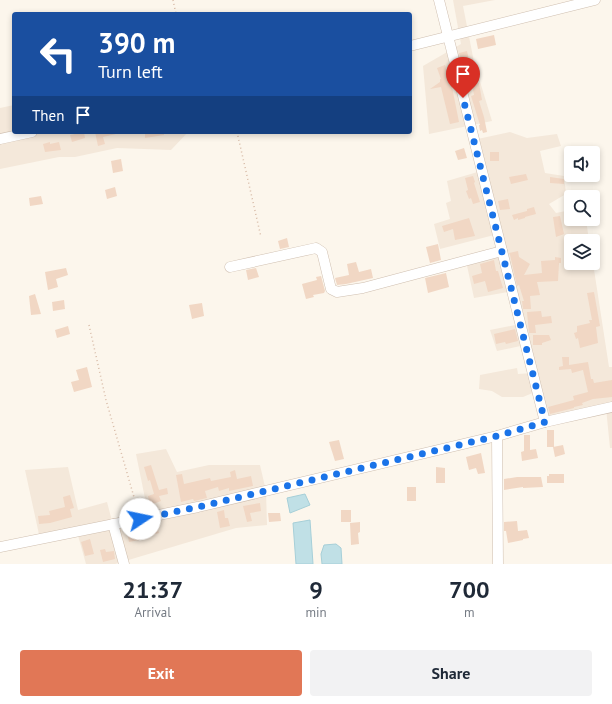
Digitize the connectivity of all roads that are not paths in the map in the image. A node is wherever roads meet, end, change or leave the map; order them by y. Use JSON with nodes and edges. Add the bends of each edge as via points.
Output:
{"nodes":[{"id":1,"x":438,"y":0,"type":"edge"},
{"id":2,"x":595,"y":0,"type":"edge"},
{"id":3,"x":447,"y":37,"type":"junction"},
{"id":4,"x":412,"y":46,"type":"edge"},
{"id":5,"x":23,"y":134,"type":"edge"},
{"id":6,"x":0,"y":139,"type":"edge"},
{"id":7,"x":502,"y":251,"type":"junction"},
{"id":8,"x":230,"y":267,"type":"dead end"},
{"id":9,"x":612,"y":407,"type":"edge"},
{"id":10,"x":545,"y":422,"type":"junction"},
{"id":11,"x":497,"y":436,"type":"junction"},
{"id":12,"x":114,"y":524,"type":"junction"},
{"id":13,"x":0,"y":547,"type":"edge"},
{"id":14,"x":124,"y":564,"type":"edge"},
{"id":15,"x":498,"y":564,"type":"edge"}],
"edges":[{"from":1,"to":3,"type":"street"},
{"from":2,"to":3,"type":"street"},
{"from":3,"to":4,"type":"street"},
{"from":3,"to":7,"type":"street"},
{"from":5,"to":6,"type":"street"},
{"from":7,"to":8,"type":"street","via":[[364,288],[337,292],[331,289],[322,252],[316,248]]},
{"from":7,"to":10,"type":"street"},
{"from":9,"to":10,"type":"street"},
{"from":10,"to":11,"type":"street"},
{"from":11,"to":12,"type":"street","via":[[206,506]]},
{"from":11,"to":15,"type":"street"},
{"from":12,"to":13,"type":"street"},
{"from":12,"to":14,"type":"street"}]}
